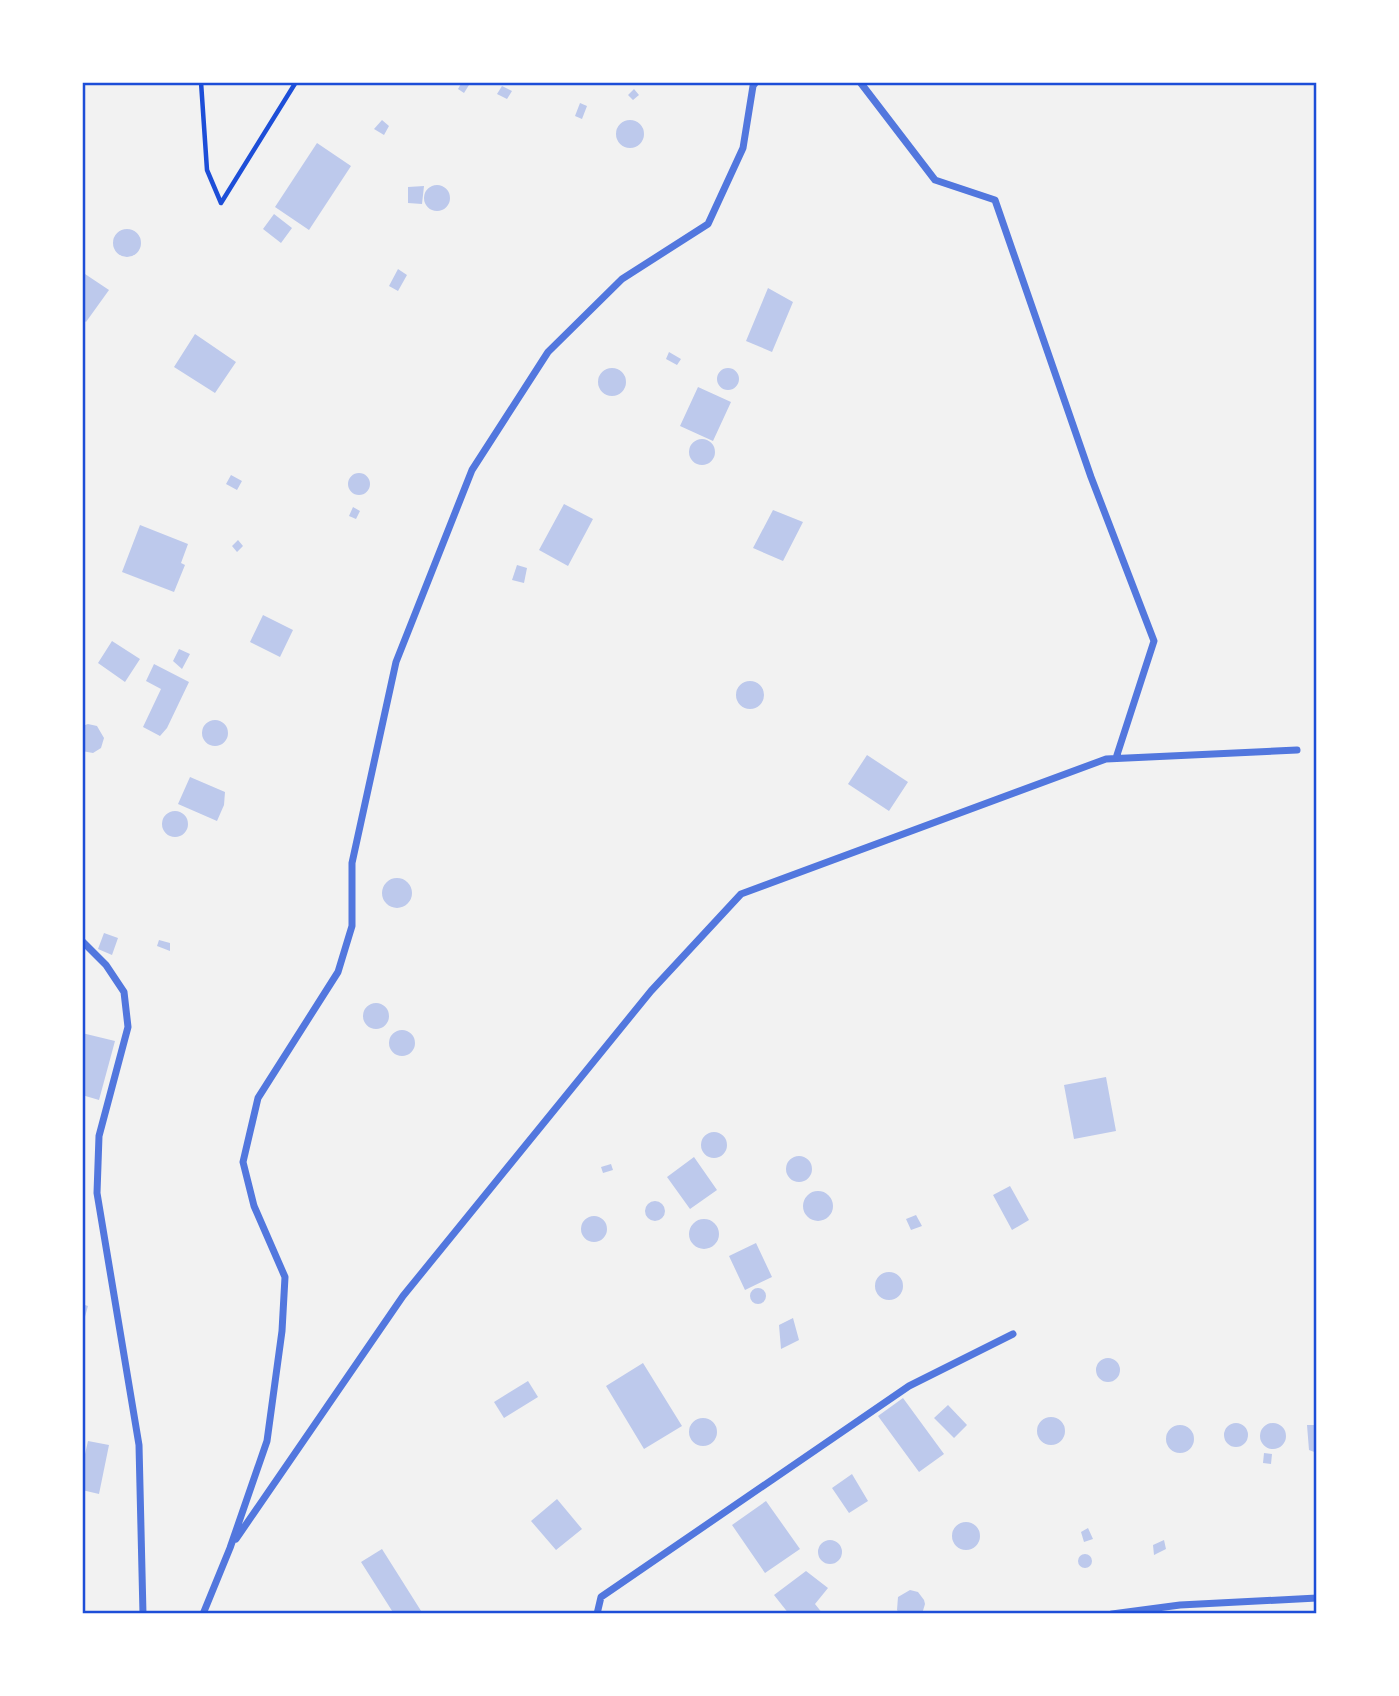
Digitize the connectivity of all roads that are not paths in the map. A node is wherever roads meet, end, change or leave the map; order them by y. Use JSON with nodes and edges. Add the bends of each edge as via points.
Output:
{"nodes":[{"id":1,"x":756,"y":82,"type":"edge"},
{"id":2,"x":860,"y":82,"type":"edge"},
{"id":3,"x":1297,"y":750,"type":"dead end"},
{"id":4,"x":1116,"y":758,"type":"junction"},
{"id":5,"x":82,"y":941,"type":"edge"},
{"id":6,"x":1013,"y":1334,"type":"dead end"},
{"id":7,"x":230,"y":1548,"type":"junction"},
{"id":8,"x":1317,"y":1598,"type":"edge"},
{"id":9,"x":143,"y":1614,"type":"edge"},
{"id":10,"x":202,"y":1614,"type":"edge"},
{"id":11,"x":597,"y":1614,"type":"edge"},
{"id":12,"x":1112,"y":1614,"type":"edge"}],
"edges":[{"from":1,"to":7,"type":"street","via":[[743,148],[708,224],[622,279],[548,352],[472,470],[396,662],[352,863],[352,926],[338,972],[258,1098],[243,1162],[254,1206],[285,1277],[267,1441]]},
{"from":2,"to":4,"type":"street","via":[[935,180],[995,200],[1091,477],[1154,641]]},
{"from":3,"to":4,"type":"street"},
{"from":4,"to":7,"type":"street","via":[[741,894],[651,991],[403,1296]]},
{"from":5,"to":9,"type":"street","via":[[124,992],[128,1027],[99,1136],[97,1193],[139,1445]]},
{"from":6,"to":11,"type":"street","via":[[909,1385],[601,1597]]},
{"from":7,"to":10,"type":"street"},
{"from":8,"to":12,"type":"street","via":[[1180,1605]]}]}
